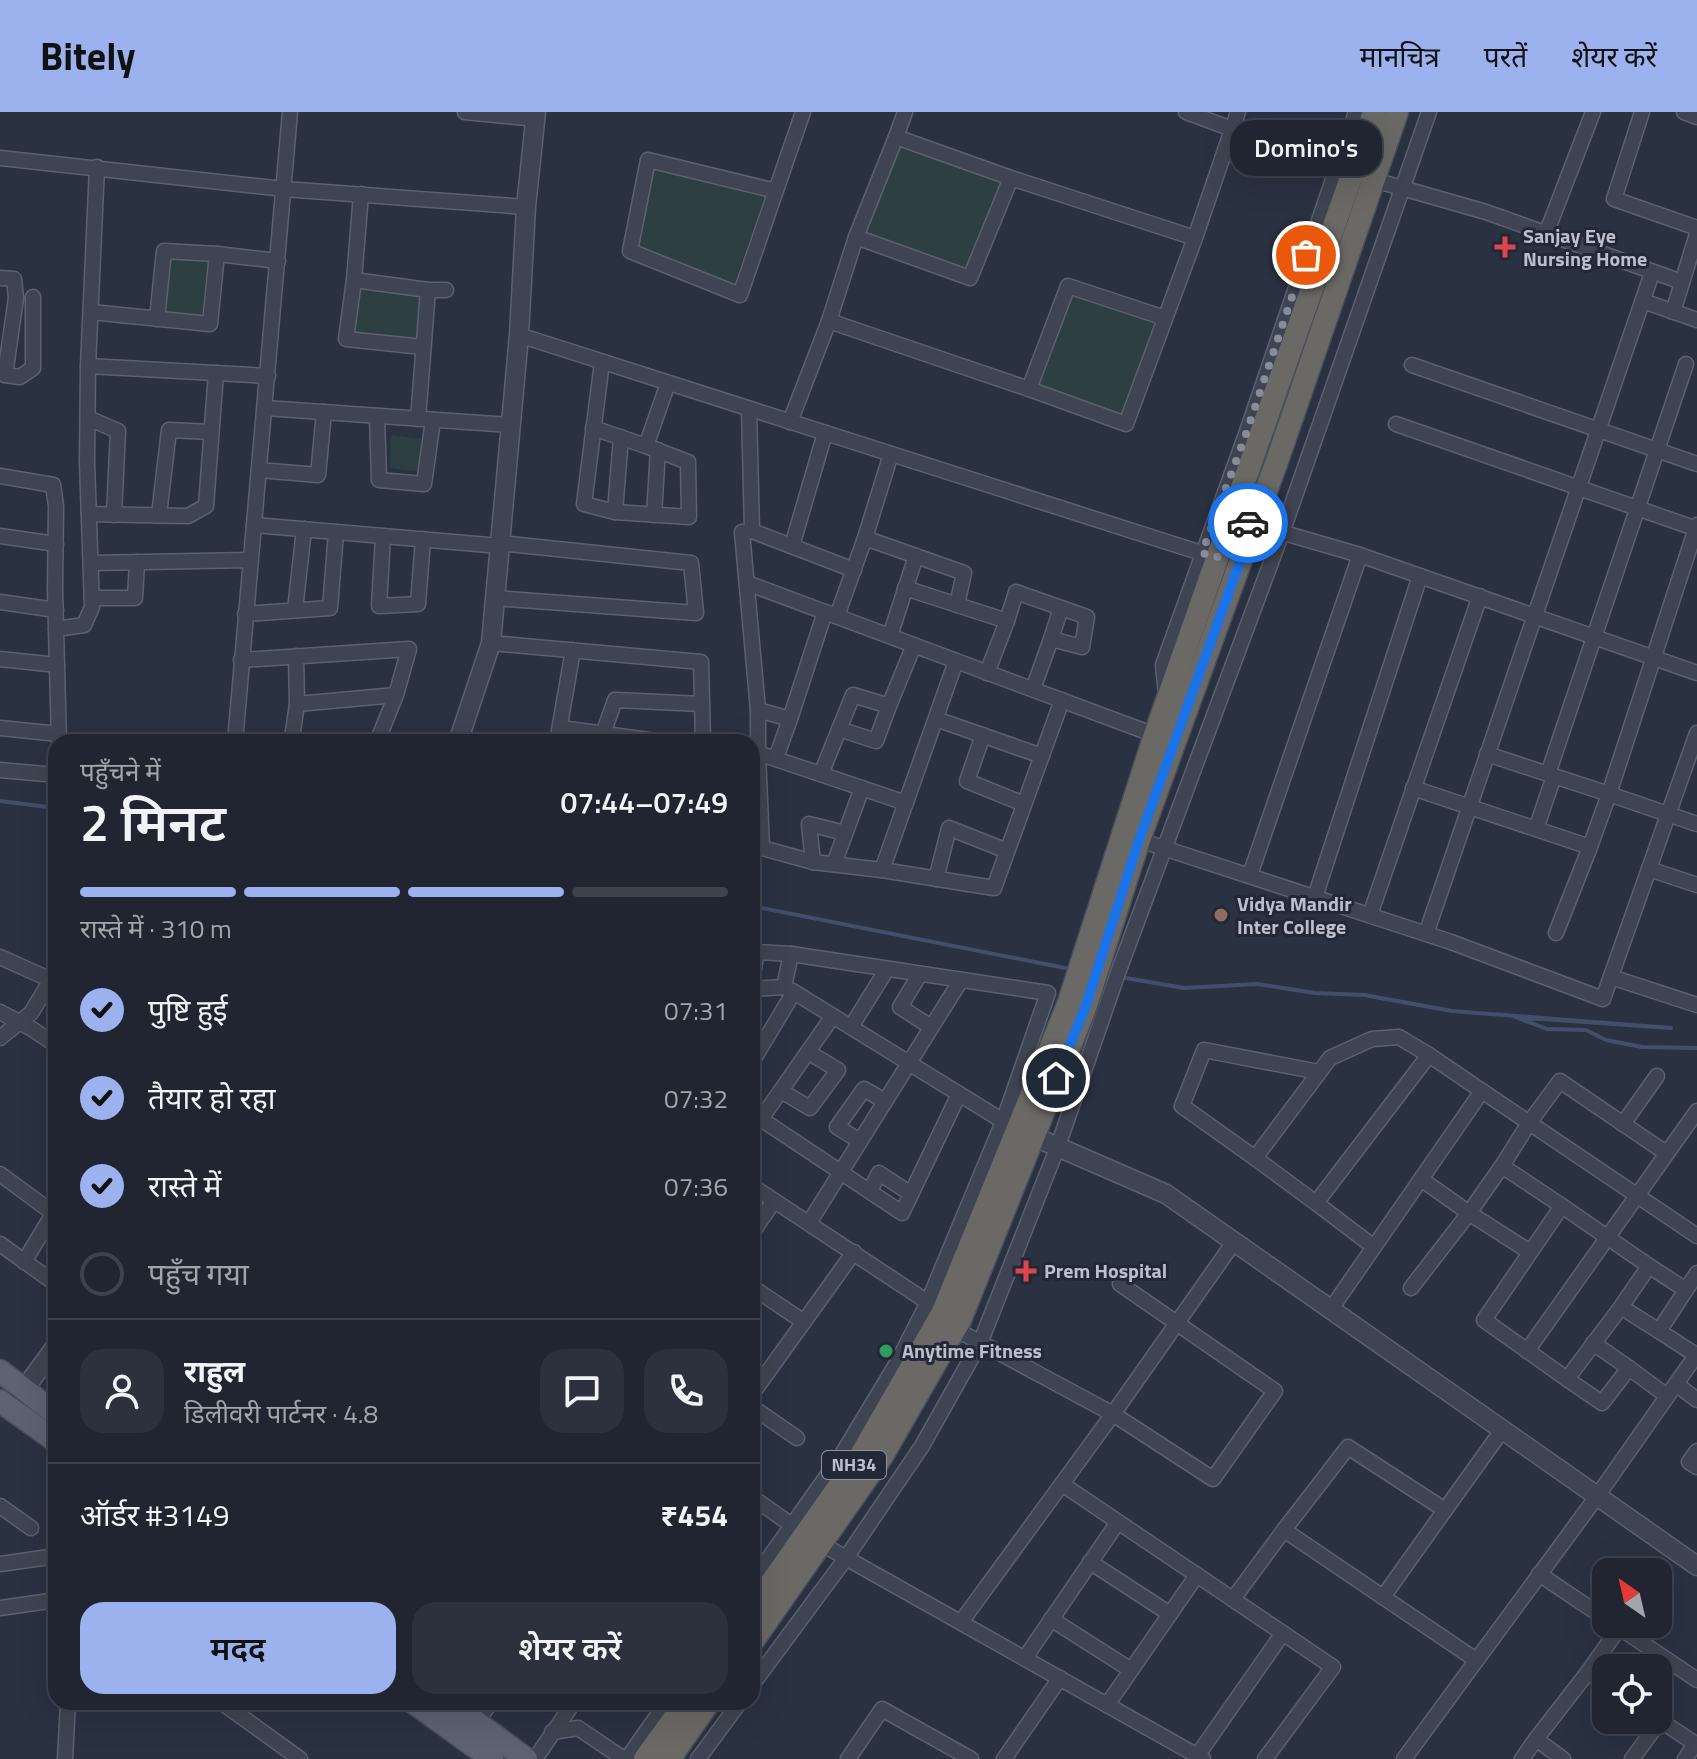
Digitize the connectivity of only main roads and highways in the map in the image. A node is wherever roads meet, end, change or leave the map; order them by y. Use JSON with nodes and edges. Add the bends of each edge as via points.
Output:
{"nodes":[{"id":1,"x":1374,"y":112,"type":"edge"},
{"id":2,"x":1397,"y":112,"type":"edge"},
{"id":3,"x":1344,"y":170,"type":"junction"},
{"id":4,"x":1374,"y":180,"type":"junction"},
{"id":5,"x":1231,"y":519,"type":"junction"},
{"id":6,"x":1253,"y":524,"type":"junction"},
{"id":7,"x":1131,"y":837,"type":"junction"},
{"id":8,"x":0,"y":1371,"type":"edge"},
{"id":9,"x":6,"y":1405,"type":"edge"},
{"id":10,"x":48,"y":1408,"type":"edge"},
{"id":11,"x":48,"y":1435,"type":"edge"},
{"id":12,"x":806,"y":1535,"type":"junction"},
{"id":13,"x":760,"y":1599,"type":"edge"},
{"id":14,"x":760,"y":1626,"type":"edge"},
{"id":15,"x":424,"y":1710,"type":"edge"},
{"id":16,"x":460,"y":1710,"type":"edge"},
{"id":17,"x":680,"y":1710,"type":"edge"},
{"id":18,"x":703,"y":1710,"type":"edge"},
{"id":19,"x":492,"y":1759,"type":"edge"},
{"id":20,"x":526,"y":1759,"type":"edge"},
{"id":21,"x":645,"y":1759,"type":"edge"},
{"id":22,"x":669,"y":1759,"type":"edge"}],
"edges":[{"from":1,"to":3,"type":"highway","number":"NH34"},
{"from":2,"to":4,"type":"highway","number":"NH34"},
{"from":3,"to":4,"type":"highway"},
{"from":3,"to":5,"type":"highway","number":"NH34"},
{"from":4,"to":6,"type":"highway","number":"NH34"},
{"from":5,"to":6,"type":"highway"},
{"from":5,"to":7,"type":"highway","number":"NH34","via":[[1209,556],[1155,735]]},
{"from":6,"to":7,"type":"highway","number":"NH34"},
{"from":7,"to":12,"type":"highway","number":"NH34","via":[[1076,1007],[882,1456]]},
{"from":8,"to":10,"type":"main road"},
{"from":9,"to":11,"type":"main road"},
{"from":12,"to":13,"type":"highway","number":"NH34"},
{"from":12,"to":14,"type":"highway","number":"NH34"},
{"from":15,"to":19,"type":"main road"},
{"from":16,"to":20,"type":"main road"},
{"from":17,"to":21,"type":"highway"},
{"from":18,"to":22,"type":"highway"}]}
